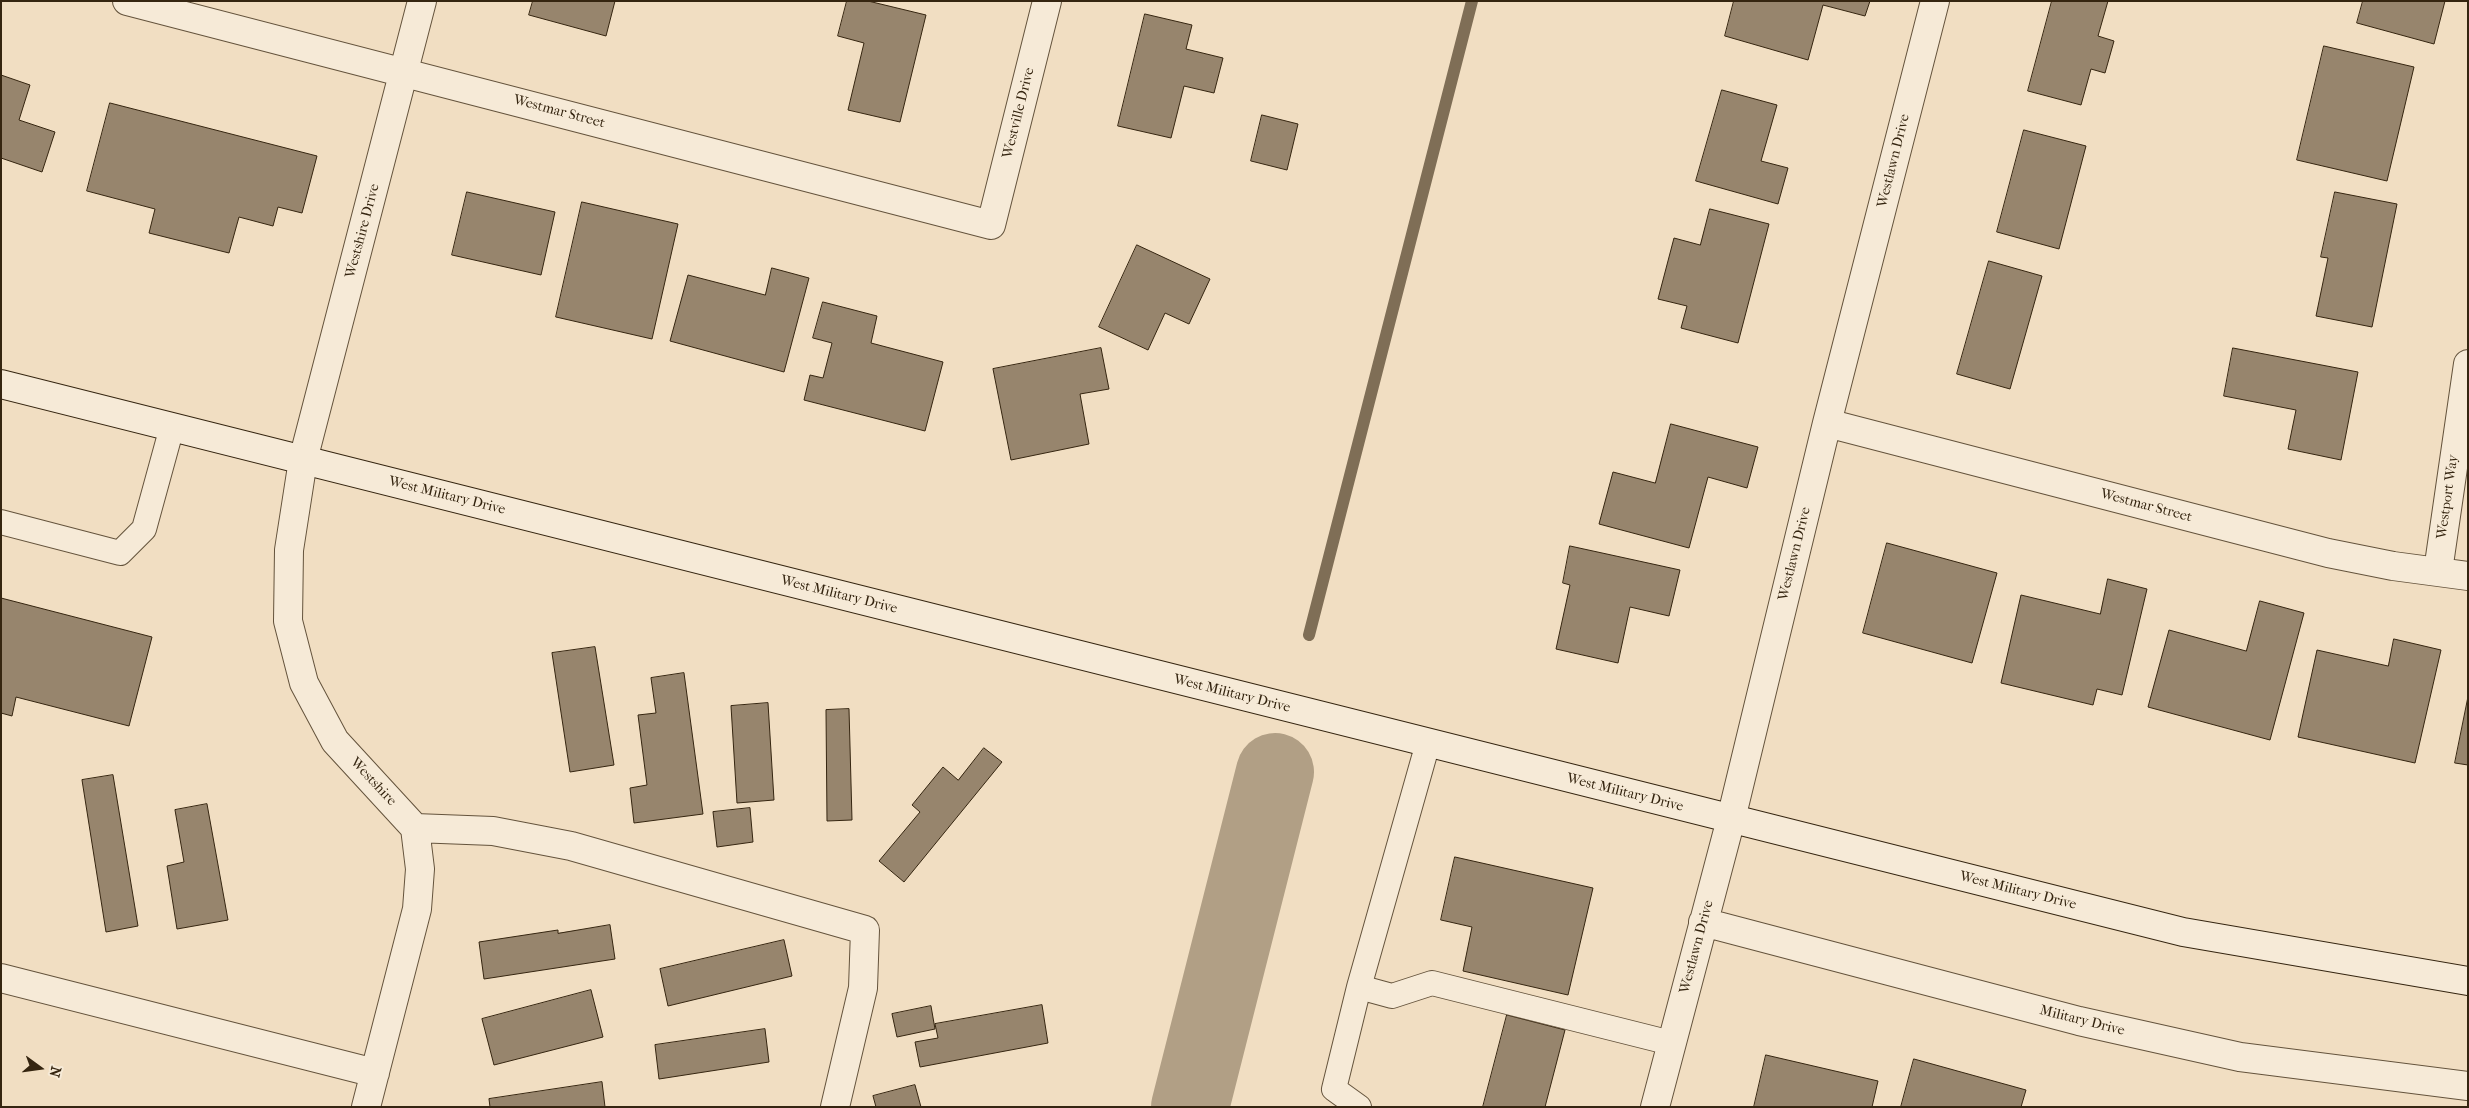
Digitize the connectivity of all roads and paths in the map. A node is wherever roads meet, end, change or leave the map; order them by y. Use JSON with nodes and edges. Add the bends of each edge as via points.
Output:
{"nodes":[{"id":1,"x":127,"y":1,"type":"edge"},
{"id":2,"x":422,"y":1,"type":"edge"},
{"id":3,"x":1047,"y":1,"type":"edge"},
{"id":4,"x":1935,"y":1,"type":"edge"},
{"id":5,"x":404,"y":72,"type":"junction"},
{"id":6,"x":991,"y":225,"type":"joint"},
{"id":7,"x":2468,"y":364,"type":"edge"},
{"id":8,"x":1,"y":384,"type":"edge"},
{"id":9,"x":1827,"y":423,"type":"junction"},
{"id":10,"x":172,"y":427,"type":"junction"},
{"id":11,"x":303,"y":460,"type":"junction"},
{"id":12,"x":1,"y":522,"type":"edge"},
{"id":13,"x":2438,"y":571,"type":"junction"},
{"id":14,"x":2468,"y":576,"type":"edge"},
{"id":15,"x":1428,"y":743,"type":"junction"},
{"id":16,"x":1731,"y":819,"type":"junction"},
{"id":17,"x":415,"y":828,"type":"junction"},
{"id":18,"x":1703,"y":922,"type":"junction"},
{"id":19,"x":1,"y":978,"type":"edge"},
{"id":20,"x":2468,"y":981,"type":"edge"},
{"id":21,"x":1359,"y":988,"type":"junction"},
{"id":22,"x":1671,"y":1043,"type":"junction"},
{"id":23,"x":375,"y":1073,"type":"junction"},
{"id":24,"x":2468,"y":1086,"type":"edge"},
{"id":25,"x":366,"y":1107,"type":"edge"},
{"id":26,"x":835,"y":1107,"type":"edge"},
{"id":27,"x":1359,"y":1107,"type":"edge"},
{"id":28,"x":1655,"y":1107,"type":"edge"}],
"edges":[{"from":1,"to":5,"type":"street","name":"Westmar Street"},
{"from":2,"to":5,"type":"street","name":"Westshire Drive"},
{"from":3,"to":6,"type":"street","name":"Westville Drive"},
{"from":4,"to":9,"type":"street","name":"Westlawn Drive"},
{"from":5,"to":6,"type":"street","name":"Westmar Street"},
{"from":5,"to":11,"type":"street","name":"Westshire Drive"},
{"from":7,"to":13,"type":"street","name":"Westport Way"},
{"from":8,"to":10,"type":"street","name":"West Military Drive"},
{"from":9,"to":13,"type":"street","name":"Westmar Street","via":[[2328,553]]},
{"from":9,"to":16,"type":"street","name":"Westlawn Drive"},
{"from":10,"to":11,"type":"street","name":"West Military Drive"},
{"from":10,"to":12,"type":"lane","via":[[144,529],[120,553]]},
{"from":11,"to":15,"type":"street","name":"West Military Drive"},
{"from":11,"to":17,"type":"street","name":"Westshire","via":[[289,550],[288,621],[304,682],[335,741]]},
{"from":13,"to":14,"type":"street","name":"Westmar Street"},
{"from":15,"to":16,"type":"street","name":"West Military Drive"},
{"from":15,"to":21,"type":"lane"},
{"from":16,"to":18,"type":"street","name":"Westlawn Drive"},
{"from":16,"to":20,"type":"street","name":"West Military Drive","via":[[2182,932]]},
{"from":17,"to":23,"type":"street","via":[[420,869],[417,909]]},
{"from":17,"to":26,"type":"street","via":[[493,831],[571,846],[865,930],[863,988]]},
{"from":18,"to":22,"type":"street","name":"Westlawn Drive"},
{"from":18,"to":24,"type":"street","name":"Military Drive","via":[[2079,1021],[2230,1055]]},
{"from":19,"to":23,"type":"street"},
{"from":21,"to":22,"type":"lane","via":[[1392,996],[1432,983]]},
{"from":21,"to":27,"type":"lane","via":[[1334,1089]]},
{"from":22,"to":28,"type":"street","name":"Westlawn Drive"},
{"from":23,"to":25,"type":"street"}]}
